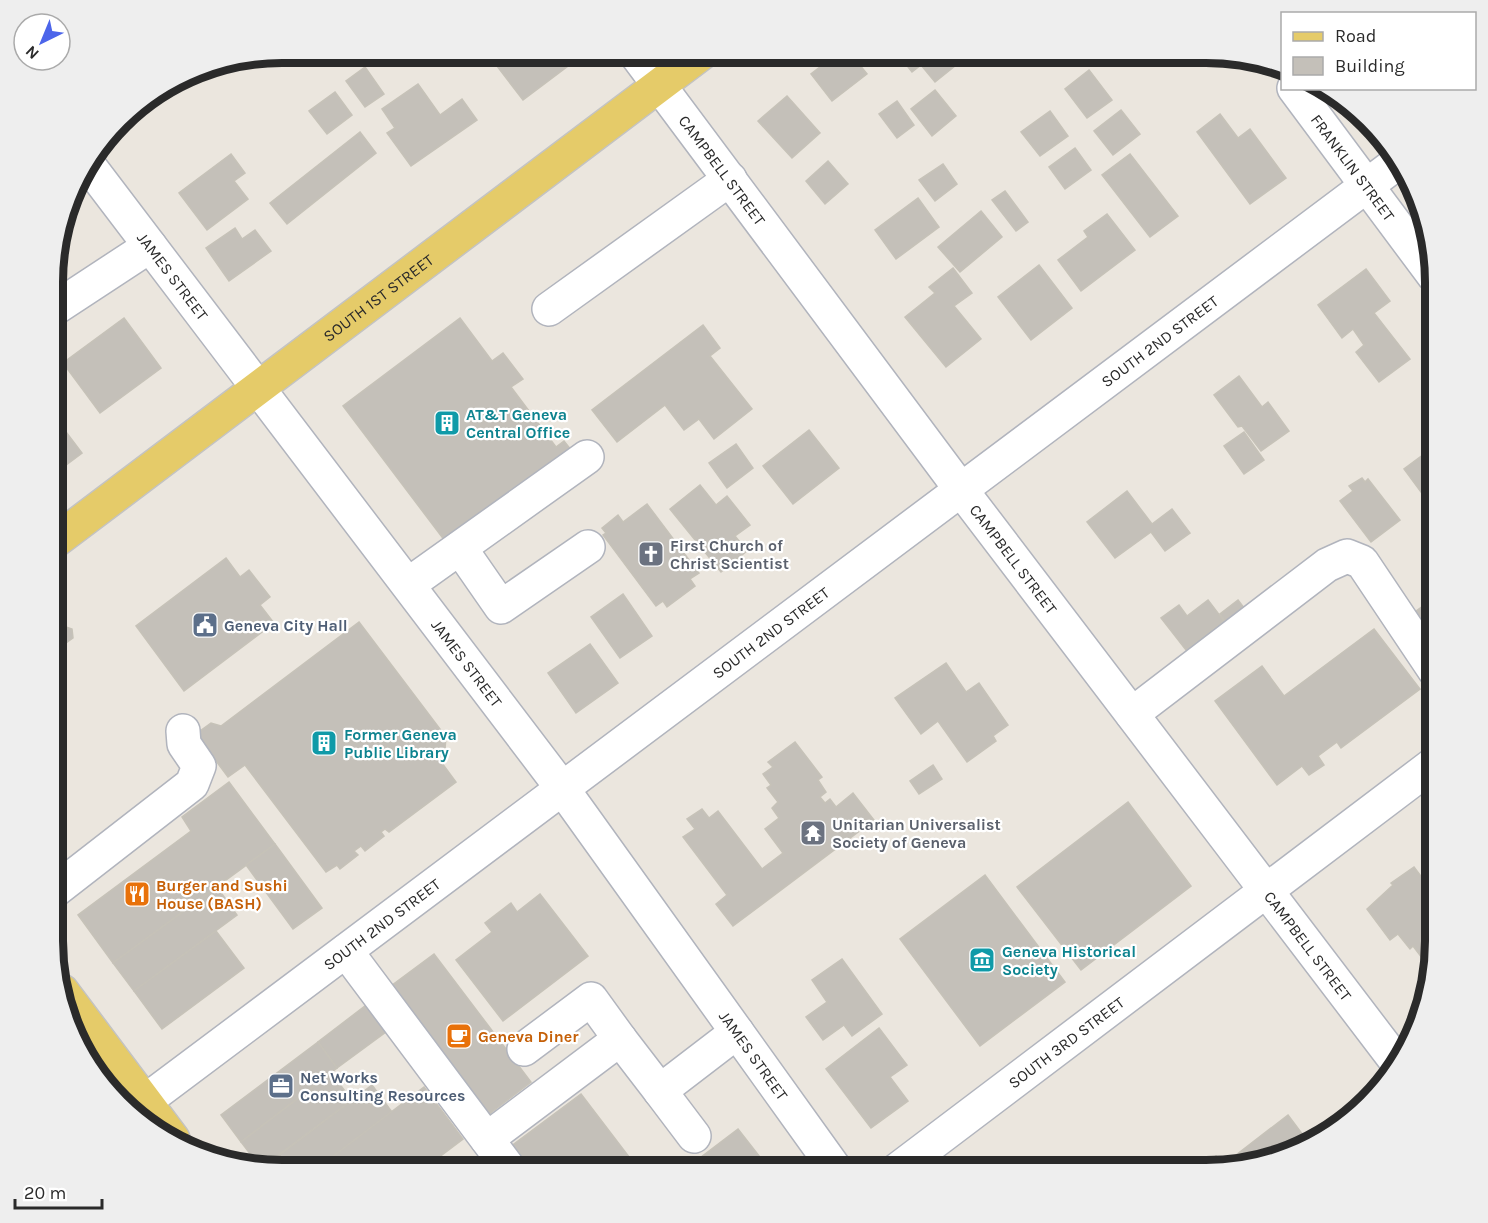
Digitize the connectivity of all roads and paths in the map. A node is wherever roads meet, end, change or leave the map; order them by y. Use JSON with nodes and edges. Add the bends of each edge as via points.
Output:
{"nodes":[{"id":1,"x":643,"y":63,"type":"edge"},
{"id":2,"x":689,"y":63,"type":"edge"},
{"id":3,"x":660,"y":85,"type":"junction"},
{"id":4,"x":1295,"y":90,"type":"edge"},
{"id":5,"x":1392,"y":167,"type":"edge"},
{"id":6,"x":90,"y":177,"type":"edge"},
{"id":7,"x":730,"y":179,"type":"junction"},
{"id":8,"x":1366,"y":187,"type":"junction"},
{"id":9,"x":150,"y":246,"type":"junction"},
{"id":10,"x":1424,"y":263,"type":"edge"},
{"id":11,"x":63,"y":303,"type":"edge"},
{"id":12,"x":549,"y":309,"type":"dead end"},
{"id":13,"x":257,"y":388,"type":"junction"},
{"id":14,"x":587,"y":457,"type":"dead end"},
{"id":15,"x":963,"y":491,"type":"junction"},
{"id":16,"x":63,"y":535,"type":"edge"},
{"id":17,"x":588,"y":547,"type":"dead end"},
{"id":18,"x":460,"y":548,"type":"junction"},
{"id":19,"x":409,"y":584,"type":"junction"},
{"id":20,"x":1425,"y":656,"type":"edge"},
{"id":21,"x":1132,"y":714,"type":"junction"},
{"id":22,"x":183,"y":731,"type":"dead end"},
{"id":23,"x":1425,"y":771,"type":"edge"},
{"id":24,"x":562,"y":788,"type":"junction"},
{"id":25,"x":63,"y":884,"type":"edge"},
{"id":26,"x":1265,"y":892,"type":"junction"},
{"id":27,"x":346,"y":951,"type":"junction"},
{"id":28,"x":75,"y":1010,"type":"edge"},
{"id":29,"x":737,"y":1032,"type":"junction"},
{"id":30,"x":620,"y":1039,"type":"junction"},
{"id":31,"x":524,"y":1049,"type":"dead end"},
{"id":32,"x":1392,"y":1056,"type":"edge"},
{"id":33,"x":660,"y":1091,"type":"junction"},
{"id":34,"x":138,"y":1106,"type":"edge"},
{"id":35,"x":694,"y":1136,"type":"dead end"},
{"id":36,"x":487,"y":1139,"type":"junction"},
{"id":37,"x":503,"y":1160,"type":"edge"},
{"id":38,"x":829,"y":1160,"type":"edge"},
{"id":39,"x":910,"y":1160,"type":"edge"}],
"edges":[{"from":1,"to":3,"type":"street","name":"CAMPBELL STREET"},
{"from":2,"to":3,"type":"main road","name":"SOUTH 1ST STREET"},
{"from":3,"to":7,"type":"street","name":"CAMPBELL STREET"},
{"from":3,"to":13,"type":"main road","name":"SOUTH 1ST STREET"},
{"from":4,"to":8,"type":"street","name":"FRANKLIN STREET"},
{"from":5,"to":8,"type":"street","name":"SOUTH 2ND STREET"},
{"from":6,"to":9,"type":"street","name":"JAMES STREET"},
{"from":7,"to":12,"type":"street"},
{"from":7,"to":15,"type":"street","name":"CAMPBELL STREET"},
{"from":8,"to":10,"type":"street","name":"FRANKLIN STREET"},
{"from":8,"to":15,"type":"street","name":"SOUTH 2ND STREET"},
{"from":9,"to":11,"type":"street"},
{"from":9,"to":13,"type":"street","name":"JAMES STREET"},
{"from":13,"to":16,"type":"main road","name":"SOUTH 1ST STREET"},
{"from":13,"to":19,"type":"street","name":"JAMES STREET"},
{"from":14,"to":18,"type":"street"},
{"from":15,"to":21,"type":"street","name":"CAMPBELL STREET"},
{"from":15,"to":24,"type":"street","name":"SOUTH 2ND STREET"},
{"from":17,"to":18,"type":"street","via":[[501,606]]},
{"from":18,"to":19,"type":"street"},
{"from":19,"to":24,"type":"street","name":"JAMES STREET"},
{"from":20,"to":21,"type":"street","via":[[1362,562],[1347,556],[1327,565]]},
{"from":21,"to":26,"type":"street","name":"CAMPBELL STREET"},
{"from":22,"to":25,"type":"street","via":[[184,744],[199,766],[192,784]]},
{"from":23,"to":26,"type":"street","name":"SOUTH 3RD STREET"},
{"from":24,"to":27,"type":"street","name":"SOUTH 2ND STREET"},
{"from":24,"to":29,"type":"street","name":"JAMES STREET"},
{"from":26,"to":32,"type":"street","name":"CAMPBELL STREET"},
{"from":26,"to":39,"type":"street","name":"SOUTH 3RD STREET"},
{"from":27,"to":34,"type":"street","name":"SOUTH 2ND STREET"},
{"from":27,"to":36,"type":"street"},
{"from":28,"to":34,"type":"main road"},
{"from":29,"to":33,"type":"street"},
{"from":29,"to":38,"type":"street","name":"JAMES STREET"},
{"from":30,"to":31,"type":"street","via":[[591,999]]},
{"from":30,"to":33,"type":"street"},
{"from":30,"to":36,"type":"street"},
{"from":33,"to":35,"type":"street"},
{"from":36,"to":37,"type":"street"}]}
